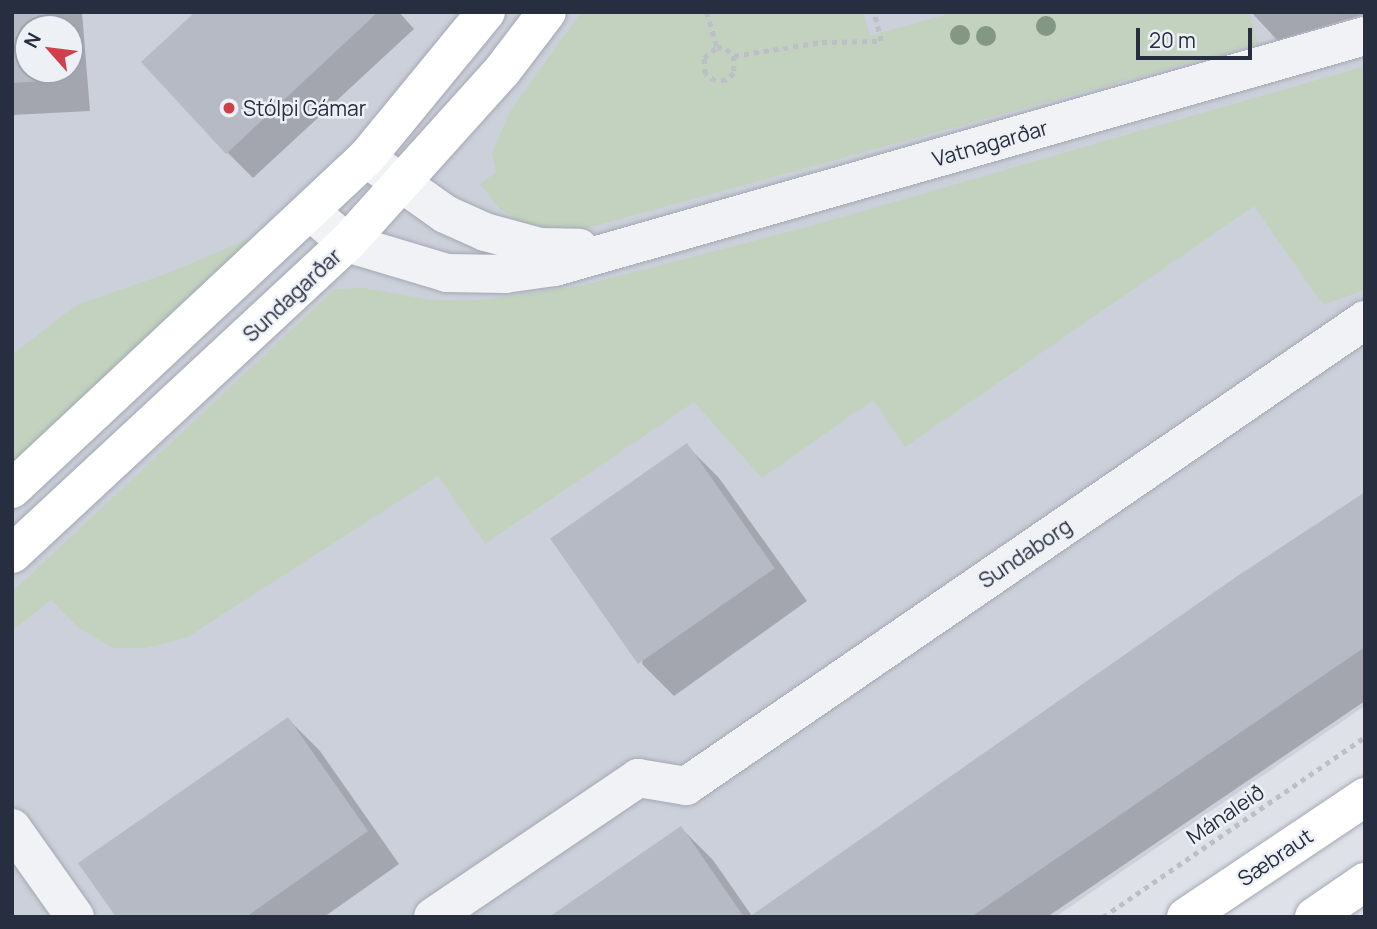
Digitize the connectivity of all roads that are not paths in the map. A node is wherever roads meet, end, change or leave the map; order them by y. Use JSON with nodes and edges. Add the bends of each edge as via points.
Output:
{"nodes":[{"id":1,"x":486,"y":12,"type":"edge"},
{"id":2,"x":547,"y":12,"type":"edge"},
{"id":3,"x":1365,"y":36,"type":"edge"},
{"id":4,"x":366,"y":158,"type":"junction"},
{"id":5,"x":401,"y":185,"type":"junction"},
{"id":6,"x":310,"y":211,"type":"junction"},
{"id":7,"x":347,"y":243,"type":"junction"},
{"id":8,"x":616,"y":250,"type":"junction"},
{"id":9,"x":1365,"y":320,"type":"edge"},
{"id":10,"x":12,"y":489,"type":"edge"},
{"id":11,"x":12,"y":554,"type":"edge"},
{"id":12,"x":1365,"y":797,"type":"edge"},
{"id":13,"x":12,"y":828,"type":"edge"},
{"id":14,"x":1365,"y":882,"type":"edge"},
{"id":15,"x":75,"y":917,"type":"edge"},
{"id":16,"x":433,"y":917,"type":"edge"},
{"id":17,"x":1186,"y":917,"type":"edge"},
{"id":18,"x":1314,"y":917,"type":"edge"}],
"edges":[{"from":1,"to":4,"type":"main road"},
{"from":2,"to":5,"type":"main road","name":"Sundagarðar","via":[[502,71]]},
{"from":3,"to":8,"type":"street","name":"Vatnagarðar"},
{"from":4,"to":5,"type":"street","name":"Vatnagarðar"},
{"from":4,"to":6,"type":"main road"},
{"from":5,"to":7,"type":"main road","name":"Sundagarðar"},
{"from":5,"to":8,"type":"street","name":"Vatnagarðar","via":[[445,214],[485,232],[540,247]]},
{"from":6,"to":7,"type":"street","name":"Vatnagarðar"},
{"from":6,"to":10,"type":"main road"},
{"from":7,"to":8,"type":"street","name":"Vatnagarðar","via":[[447,273],[506,274],[555,267]]},
{"from":7,"to":11,"type":"main road","name":"Sundagarðar"},
{"from":9,"to":16,"type":"street","name":"Sundaborg","via":[[686,786],[638,778]]},
{"from":12,"to":17,"type":"main road","name":"Sæbraut"},
{"from":13,"to":15,"type":"street"},
{"from":14,"to":18,"type":"main road"}]}
